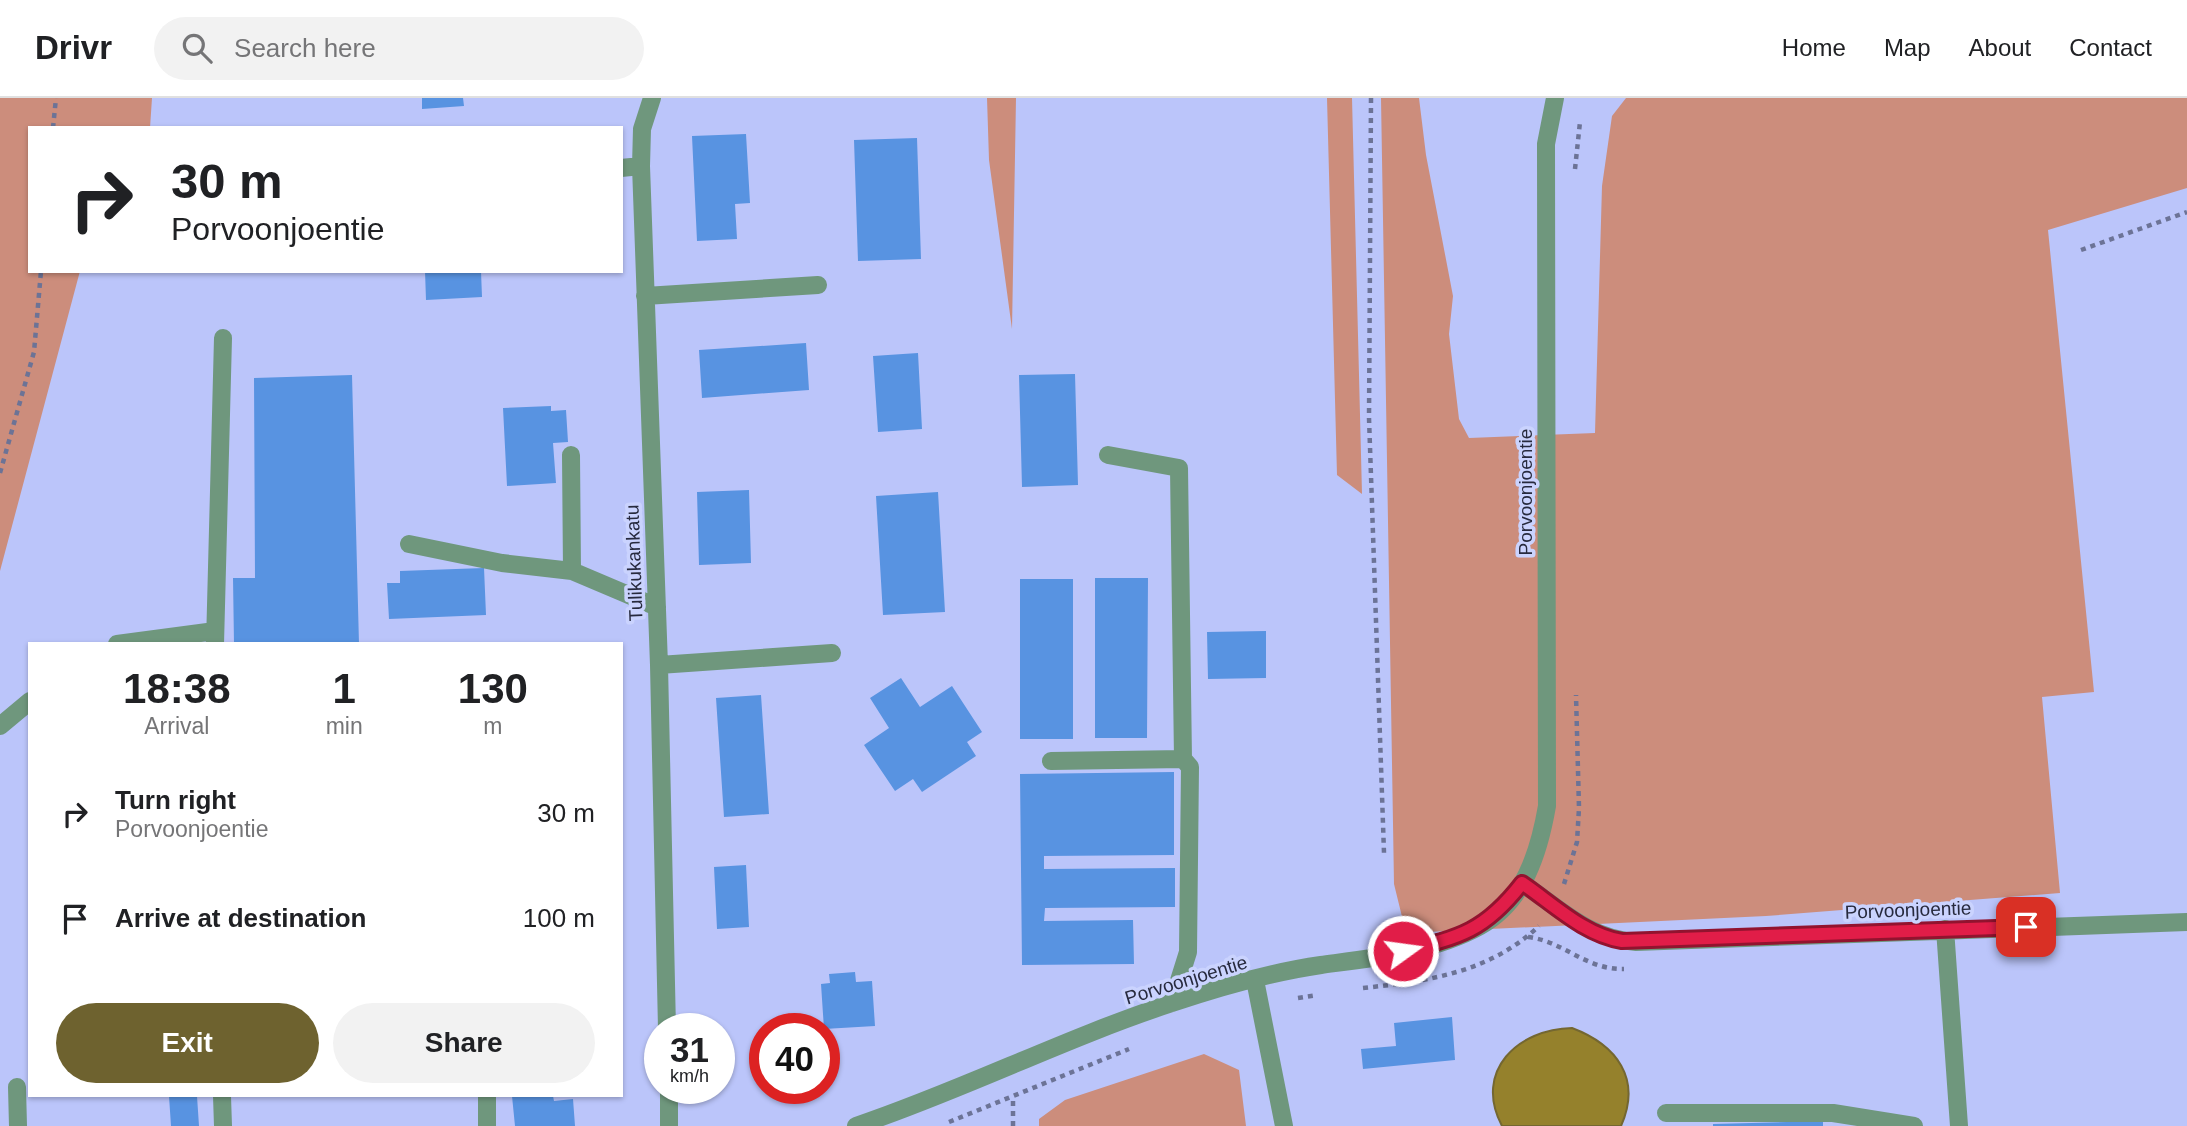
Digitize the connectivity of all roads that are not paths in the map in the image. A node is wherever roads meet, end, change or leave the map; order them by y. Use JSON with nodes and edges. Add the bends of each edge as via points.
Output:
{"nodes":[{"id":1,"x":652,"y":98,"type":"edge"},
{"id":2,"x":1555,"y":98,"type":"edge"},
{"id":3,"x":641,"y":166,"type":"junction"},
{"id":4,"x":623,"y":168,"type":"edge"},
{"id":5,"x":818,"y":285,"type":"dead end"},
{"id":6,"x":645,"y":296,"type":"junction"},
{"id":7,"x":223,"y":338,"type":"dead end"},
{"id":8,"x":570,"y":454,"type":"dead end"},
{"id":9,"x":1108,"y":455,"type":"dead end"},
{"id":10,"x":408,"y":544,"type":"dead end"},
{"id":11,"x":572,"y":571,"type":"junction"},
{"id":12,"x":657,"y":607,"type":"junction"},
{"id":13,"x":215,"y":638,"type":"edge"},
{"id":14,"x":150,"y":642,"type":"edge"},
{"id":15,"x":832,"y":653,"type":"dead end"},
{"id":16,"x":659,"y":665,"type":"junction"},
{"id":17,"x":28,"y":703,"type":"edge"},
{"id":18,"x":0,"y":726,"type":"edge"},
{"id":19,"x":1183,"y":759,"type":"junction"},
{"id":20,"x":1051,"y":761,"type":"dead end"},
{"id":21,"x":1522,"y":883,"type":"junction"},
{"id":22,"x":2187,"y":922,"type":"edge"},
{"id":23,"x":1945,"y":929,"type":"junction"},
{"id":24,"x":1255,"y":980,"type":"junction"},
{"id":25,"x":1172,"y":1003,"type":"junction"},
{"id":26,"x":667,"y":1013,"type":"edge"},
{"id":27,"x":17,"y":1087,"type":"dead end"},
{"id":28,"x":222,"y":1097,"type":"edge"},
{"id":29,"x":487,"y":1097,"type":"edge"},
{"id":30,"x":668,"y":1104,"type":"edge"},
{"id":31,"x":1666,"y":1113,"type":"dead end"},
{"id":32,"x":861,"y":1125,"type":"edge"},
{"id":33,"x":18,"y":1126,"type":"edge"},
{"id":34,"x":223,"y":1126,"type":"edge"},
{"id":35,"x":487,"y":1126,"type":"edge"},
{"id":36,"x":669,"y":1126,"type":"edge"},
{"id":37,"x":1284,"y":1126,"type":"edge"},
{"id":38,"x":1914,"y":1126,"type":"edge"},
{"id":39,"x":1959,"y":1126,"type":"edge"}],
"edges":[{"from":1,"to":3,"type":"street","name":"Tulikukankatu","via":[[642,129]]},
{"from":2,"to":21,"type":"street","name":"Porvoonjoentie","via":[[1546,156],[1547,806],[1540,844]]},
{"from":3,"to":4,"type":"street"},
{"from":3,"to":6,"type":"street","name":"Tulikukankatu"},
{"from":5,"to":6,"type":"street"},
{"from":6,"to":12,"type":"street","name":"Tulikukankatu"},
{"from":7,"to":13,"type":"street"},
{"from":8,"to":11,"type":"street"},
{"from":9,"to":19,"type":"street","via":[[1179,468]]},
{"from":10,"to":11,"type":"street"},
{"from":11,"to":12,"type":"street"},
{"from":12,"to":16,"type":"street","name":"Tulikukankatu"},
{"from":13,"to":14,"type":"street"},
{"from":15,"to":16,"type":"street"},
{"from":16,"to":26,"type":"street","name":"Tulikukankatu"},
{"from":17,"to":18,"type":"street"},
{"from":19,"to":20,"type":"street"},
{"from":19,"to":25,"type":"street","via":[[1190,767],[1188,952]]},
{"from":21,"to":23,"type":"street","name":"Porvoonjoentie","via":[[1589,930],[1622,941]]},
{"from":21,"to":24,"type":"street","name":"Porvoonjoentie","via":[[1501,910],[1481,926],[1455,937],[1365,960]]},
{"from":22,"to":23,"type":"street","name":"Porvoonjoentie"},
{"from":23,"to":39,"type":"street"},
{"from":24,"to":25,"type":"street","name":"Porvoonjoentie"},
{"from":24,"to":37,"type":"street"},
{"from":25,"to":32,"type":"street","name":"Porvoonjoentie"},
{"from":27,"to":33,"type":"street"},
{"from":28,"to":34,"type":"street"},
{"from":29,"to":35,"type":"street"},
{"from":30,"to":36,"type":"street"},
{"from":31,"to":38,"type":"street","via":[[1833,1113]]}]}
